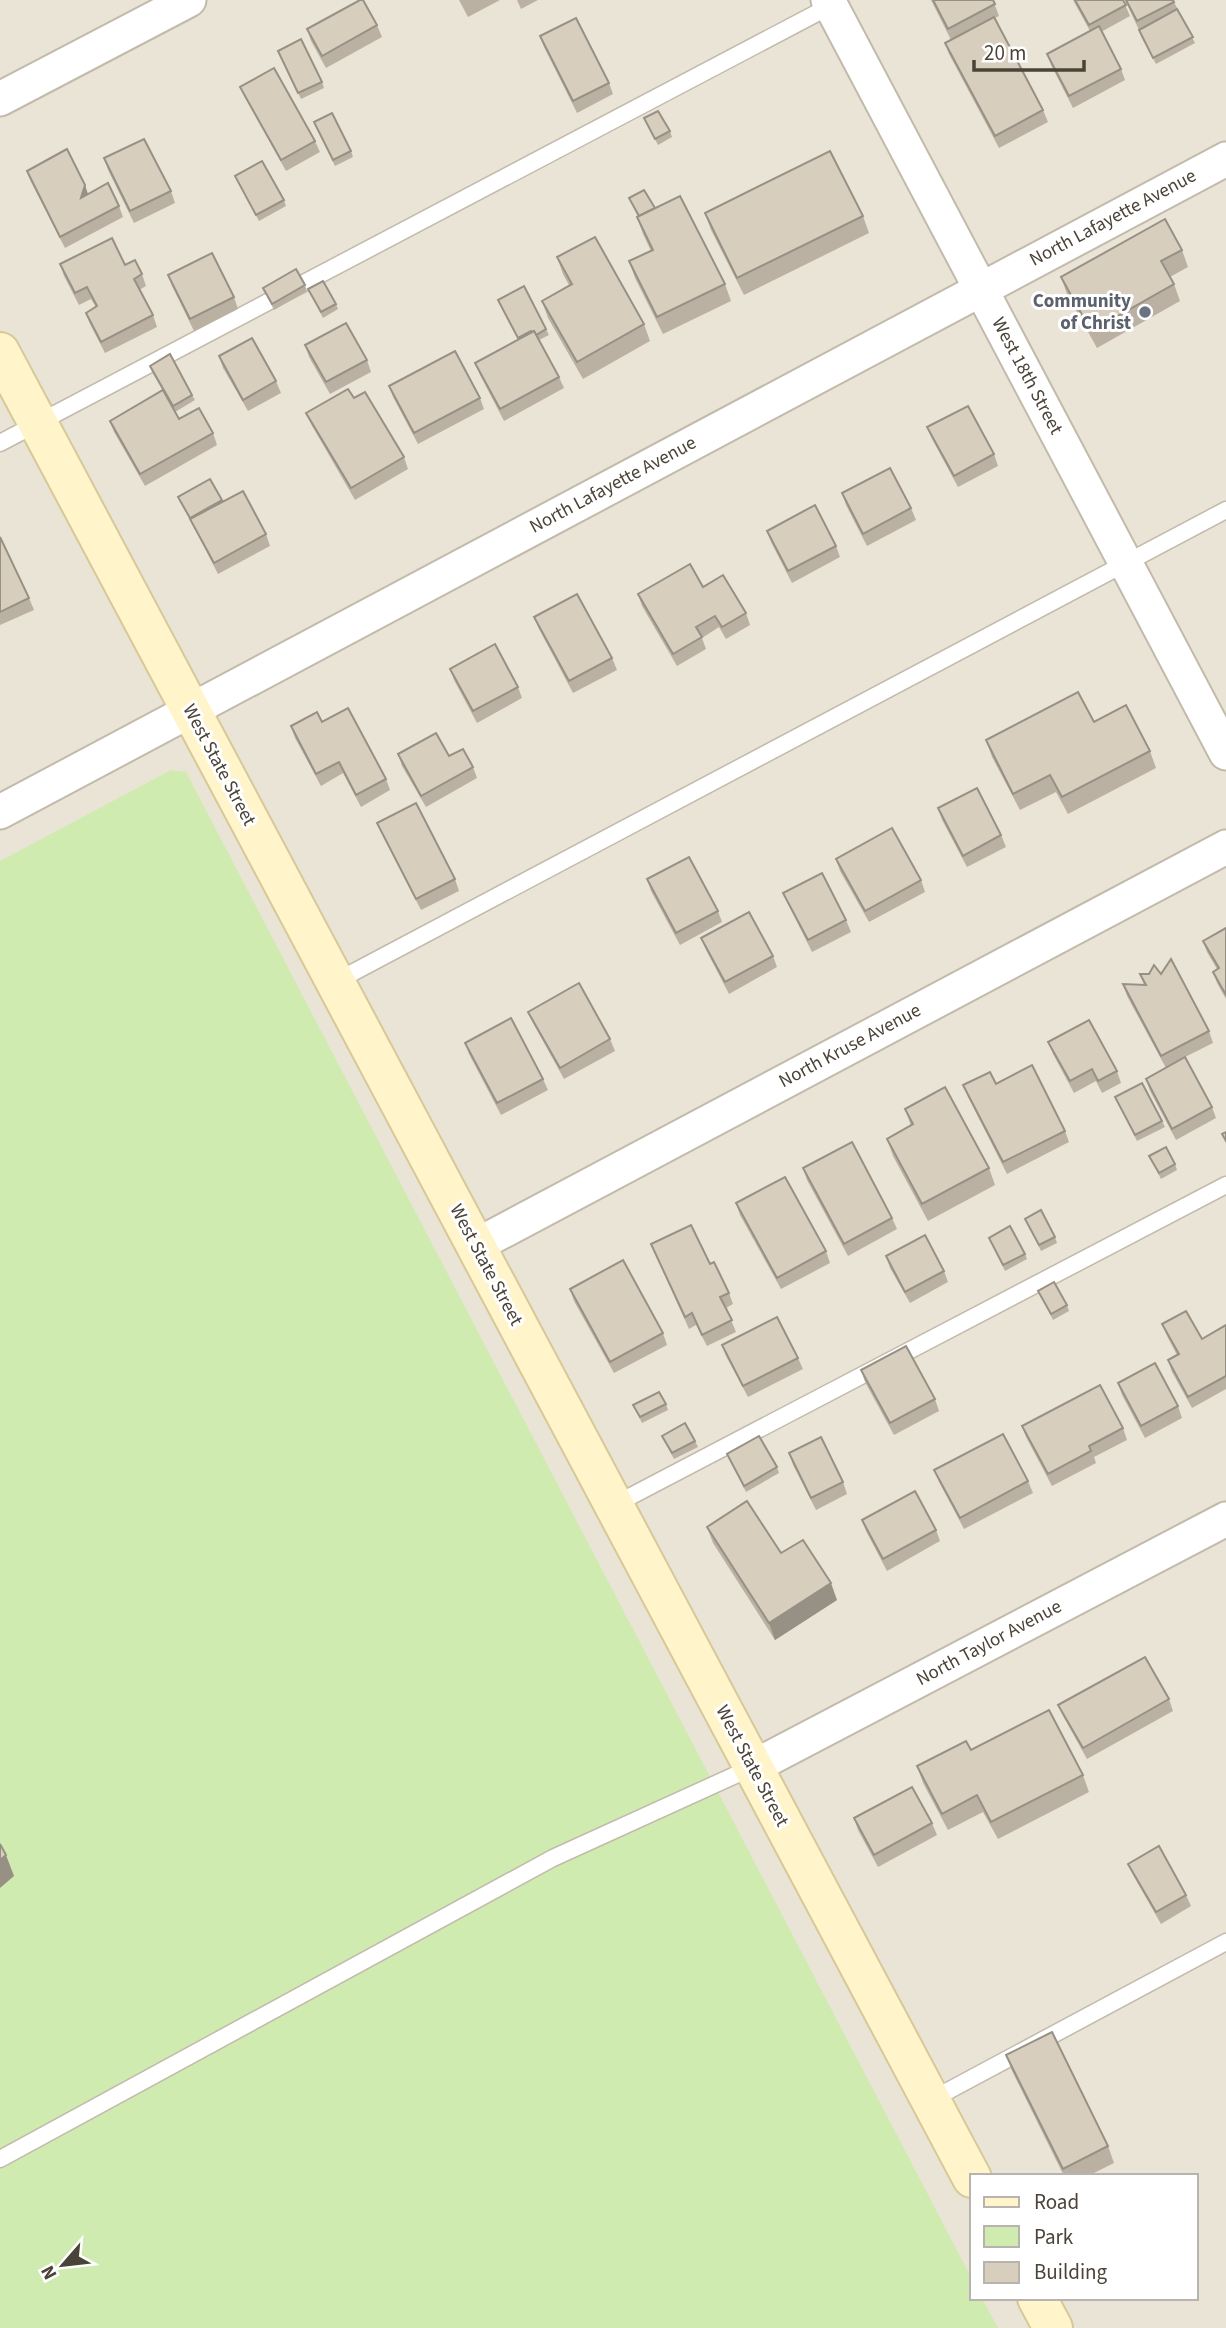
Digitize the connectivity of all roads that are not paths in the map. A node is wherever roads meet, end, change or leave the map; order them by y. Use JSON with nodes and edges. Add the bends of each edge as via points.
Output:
{"nodes":[{"id":1,"x":188,"y":0,"type":"edge"},
{"id":2,"x":833,"y":2,"type":"edge"},
{"id":3,"x":0,"y":99,"type":"edge"},
{"id":4,"x":1226,"y":159,"type":"edge"},
{"id":5,"x":980,"y":288,"type":"junction"},
{"id":6,"x":0,"y":352,"type":"edge"},
{"id":7,"x":38,"y":423,"type":"junction"},
{"id":8,"x":0,"y":443,"type":"edge"},
{"id":9,"x":1226,"y":510,"type":"edge"},
{"id":10,"x":1126,"y":563,"type":"junction"},
{"id":11,"x":191,"y":711,"type":"junction"},
{"id":12,"x":1226,"y":753,"type":"edge"},
{"id":13,"x":0,"y":812,"type":"edge"},
{"id":14,"x":1226,"y":847,"type":"edge"},
{"id":15,"x":335,"y":982,"type":"junction"},
{"id":16,"x":1226,"y":1185,"type":"edge"},
{"id":17,"x":475,"y":1245,"type":"junction"},
{"id":18,"x":614,"y":1505,"type":"junction"},
{"id":19,"x":1226,"y":1519,"type":"edge"},
{"id":20,"x":753,"y":1767,"type":"junction"},
{"id":21,"x":1226,"y":1942,"type":"edge"},
{"id":22,"x":931,"y":2100,"type":"junction"},
{"id":23,"x":0,"y":2159,"type":"edge"},
{"id":24,"x":970,"y":2174,"type":"edge"},
{"id":25,"x":1038,"y":2300,"type":"edge"},
{"id":26,"x":1053,"y":2328,"type":"edge"}],
"edges":[{"from":1,"to":3,"type":"street"},
{"from":2,"to":5,"type":"street","name":"West 18th Street"},
{"from":2,"to":7,"type":"lane"},
{"from":4,"to":5,"type":"street","name":"North Lafayette Avenue"},
{"from":5,"to":10,"type":"street","name":"West 18th Street"},
{"from":5,"to":11,"type":"street","name":"North Lafayette Avenue"},
{"from":6,"to":7,"type":"street","name":"West State Street"},
{"from":7,"to":8,"type":"lane"},
{"from":7,"to":11,"type":"street","name":"West State Street"},
{"from":9,"to":10,"type":"lane"},
{"from":10,"to":12,"type":"street","name":"West 18th Street"},
{"from":10,"to":15,"type":"lane"},
{"from":11,"to":13,"type":"street","name":"North Lafayette Avenue"},
{"from":11,"to":15,"type":"street","name":"West State Street"},
{"from":14,"to":17,"type":"street","name":"North Kruse Avenue"},
{"from":15,"to":17,"type":"street","name":"West State Street"},
{"from":16,"to":18,"type":"lane"},
{"from":17,"to":18,"type":"street","name":"West State Street"},
{"from":18,"to":20,"type":"street","name":"West State Street"},
{"from":19,"to":20,"type":"street","name":"North Taylor Avenue"},
{"from":20,"to":22,"type":"street","name":"West State Street"},
{"from":20,"to":23,"type":"lane","via":[[553,1858]]},
{"from":21,"to":22,"type":"lane"},
{"from":22,"to":24,"type":"street","name":"West State Street"},
{"from":25,"to":26,"type":"street"}]}
